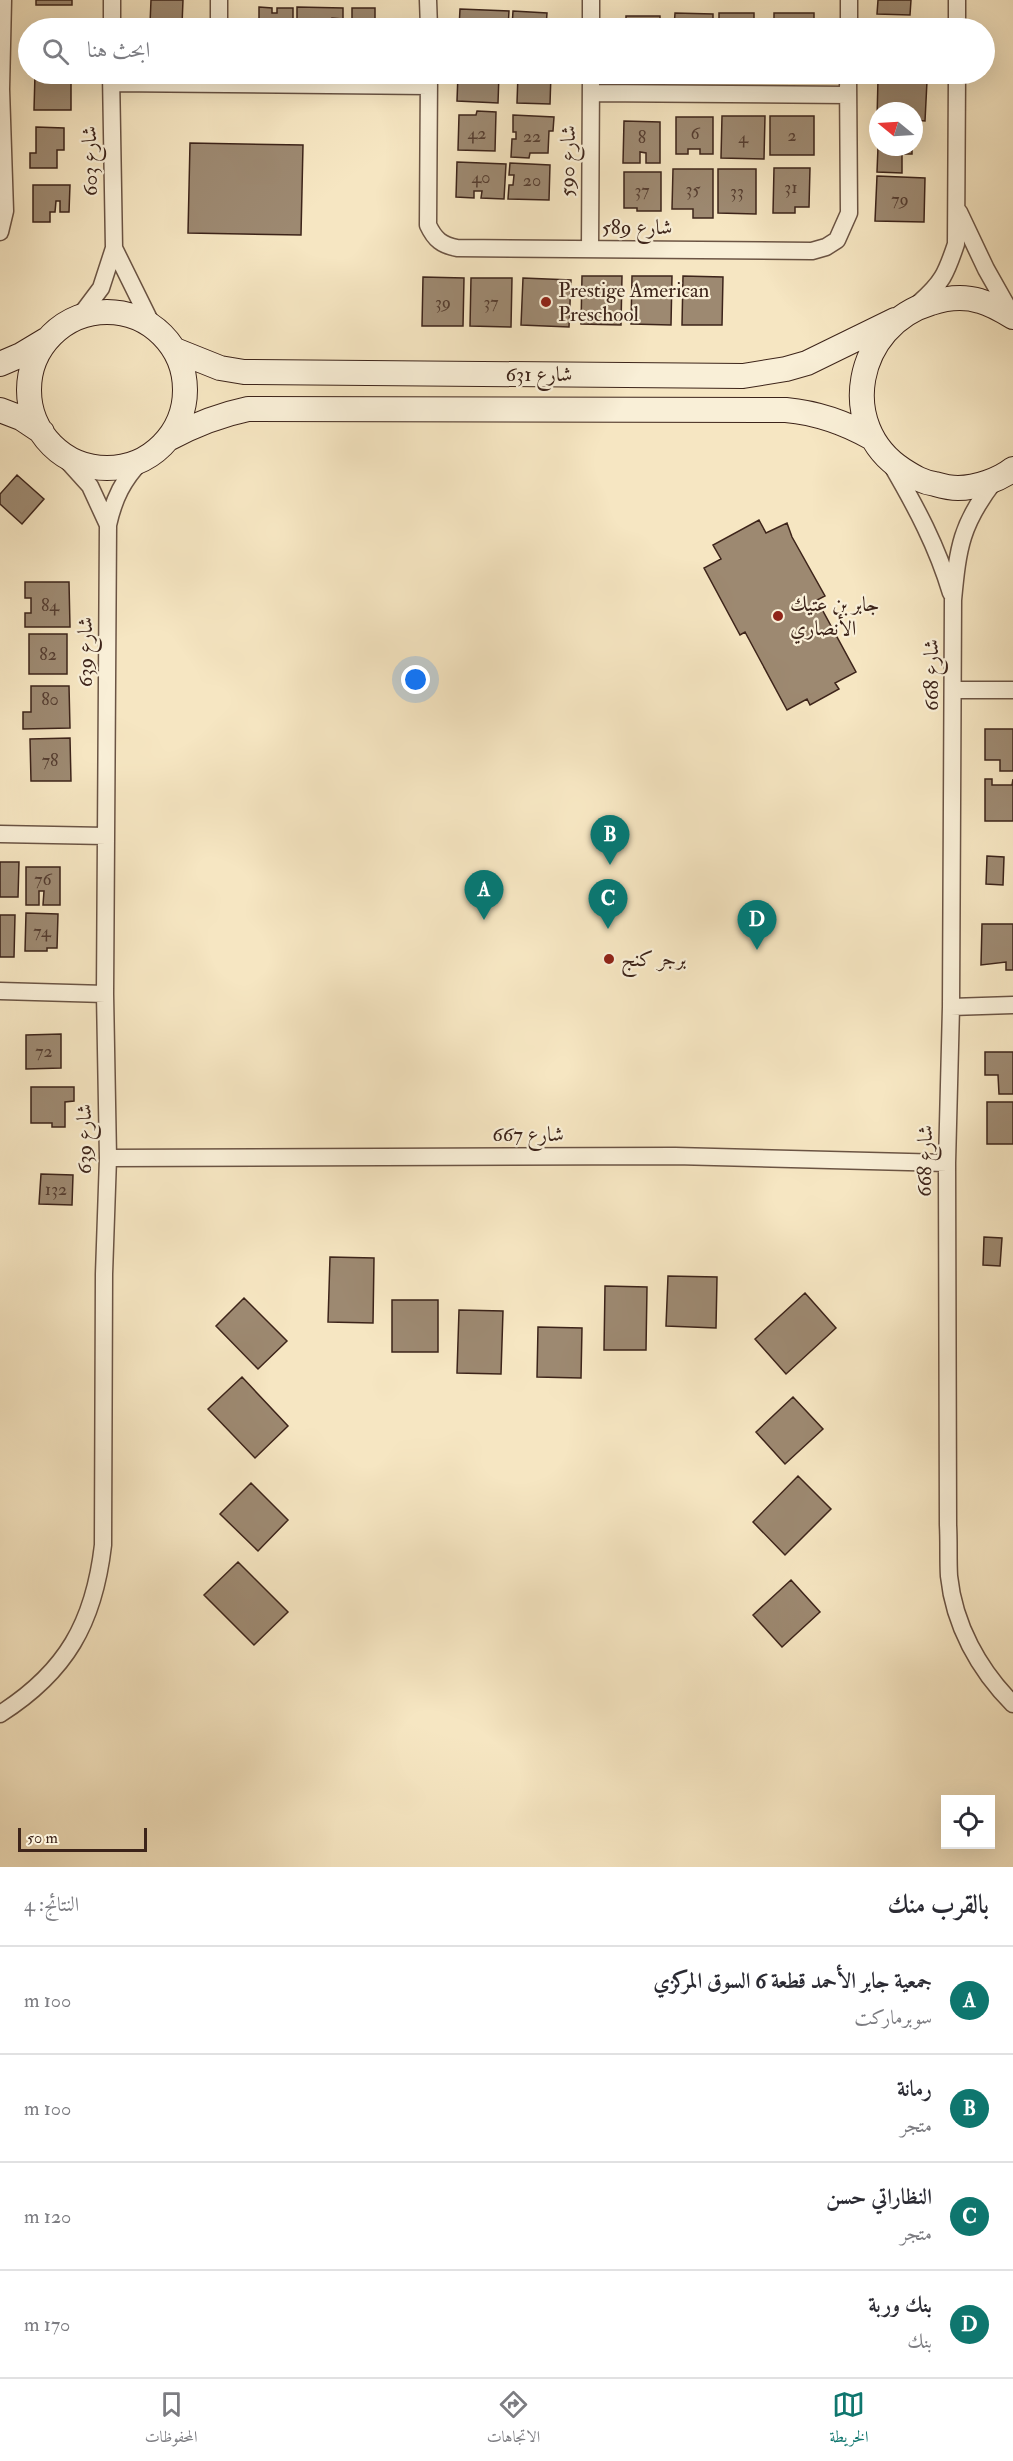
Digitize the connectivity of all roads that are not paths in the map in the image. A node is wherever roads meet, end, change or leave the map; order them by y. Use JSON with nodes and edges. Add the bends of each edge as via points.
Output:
{"nodes":[{"id":1,"x":3,"y":0,"type":"edge"},
{"id":2,"x":112,"y":0,"type":"edge"},
{"id":3,"x":219,"y":0,"type":"edge"},
{"id":4,"x":428,"y":0,"type":"edge"},
{"id":5,"x":591,"y":0,"type":"edge"},
{"id":6,"x":849,"y":0,"type":"edge"},
{"id":7,"x":957,"y":0,"type":"edge"},
{"id":8,"x":112,"y":18,"type":"edge"},
{"id":9,"x":219,"y":18,"type":"edge"},
{"id":10,"x":429,"y":18,"type":"edge"},
{"id":11,"x":591,"y":18,"type":"edge"},
{"id":12,"x":849,"y":18,"type":"edge"},
{"id":13,"x":957,"y":18,"type":"edge"},
{"id":14,"x":111,"y":84,"type":"edge"},
{"id":15,"x":429,"y":84,"type":"edge"},
{"id":16,"x":591,"y":84,"type":"edge"},
{"id":17,"x":848,"y":84,"type":"edge"},
{"id":18,"x":957,"y":84,"type":"edge"},
{"id":19,"x":1,"y":89,"type":"edge"},
{"id":20,"x":591,"y":93,"type":"junction"},
{"id":21,"x":848,"y":95,"type":"junction"},
{"id":22,"x":957,"y":209,"type":"junction"},
{"id":23,"x":0,"y":232,"type":"edge"},
{"id":24,"x":114,"y":248,"type":"junction"},
{"id":25,"x":590,"y":249,"type":"junction"},
{"id":26,"x":904,"y":314,"type":"junction"},
{"id":27,"x":80,"y":316,"type":"junction"},
{"id":28,"x":1012,"y":316,"type":"edge"},
{"id":29,"x":152,"y":325,"type":"junction"},
{"id":30,"x":46,"y":340,"type":"junction"},
{"id":31,"x":175,"y":350,"type":"junction"},
{"id":32,"x":0,"y":364,"type":"edge"},
{"id":33,"x":0,"y":410,"type":"edge"},
{"id":34,"x":42,"y":432,"type":"junction"},
{"id":35,"x":872,"y":438,"type":"junction"},
{"id":36,"x":168,"y":439,"type":"junction"},
{"id":37,"x":62,"y":455,"type":"junction"},
{"id":38,"x":142,"y":460,"type":"junction"},
{"id":39,"x":889,"y":461,"type":"junction"},
{"id":40,"x":1004,"y":474,"type":"edge"},
{"id":41,"x":108,"y":525,"type":"junction"},
{"id":42,"x":953,"y":600,"type":"junction"},
{"id":43,"x":954,"y":690,"type":"junction"},
{"id":44,"x":1013,"y":690,"type":"edge"},
{"id":45,"x":0,"y":834,"type":"edge"},
{"id":46,"x":106,"y":836,"type":"junction"},
{"id":47,"x":0,"y":991,"type":"edge"},
{"id":48,"x":105,"y":994,"type":"junction"},
{"id":49,"x":1013,"y":1005,"type":"edge"},
{"id":50,"x":951,"y":1007,"type":"junction"},
{"id":51,"x":108,"y":1158,"type":"junction"},
{"id":52,"x":947,"y":1163,"type":"junction"},
{"id":53,"x":1013,"y":1704,"type":"edge"},
{"id":54,"x":0,"y":1714,"type":"edge"}],
"edges":[{"from":1,"to":19,"type":"street"},
{"from":2,"to":8,"type":"street"},
{"from":3,"to":9,"type":"street"},
{"from":4,"to":10,"type":"street"},
{"from":5,"to":11,"type":"street"},
{"from":6,"to":12,"type":"street"},
{"from":7,"to":13,"type":"street"},
{"from":14,"to":24,"type":"street","name":"شارع 603"},
{"from":15,"to":25,"type":"street","name":"شارع 589","via":[[428,225],[434,238],[444,246],[458,248]]},
{"from":16,"to":20,"type":"street","name":"شارع 590"},
{"from":17,"to":21,"type":"street","name":"شارع 589"},
{"from":18,"to":22,"type":"street"},
{"from":19,"to":23,"type":"street","via":[[5,211]]},
{"from":20,"to":21,"type":"street"},
{"from":20,"to":25,"type":"street","name":"شارع 590"},
{"from":21,"to":25,"type":"street","name":"شارع 589","via":[[849,213],[837,240],[826,247],[812,251]]},
{"from":22,"to":26,"type":"street","via":[[956,244],[948,269],[938,286]]},
{"from":22,"to":28,"type":"street"},
{"from":24,"to":27,"type":"street","name":"شارع 603","via":[[101,288]]},
{"from":24,"to":29,"type":"street","name":"شارع 603"},
{"from":26,"to":28,"type":"main road","name":"شارع 631","via":[[946,298],[980,301]]},
{"from":26,"to":31,"type":"main road","name":"شارع 631","via":[[807,363],[743,376],[244,372],[197,361]]},
{"from":26,"to":35,"type":"main road","via":[[874,345],[863,375],[862,407]]},
{"from":27,"to":29,"type":"main road","via":[[117,312]]},
{"from":27,"to":30,"type":"main road"},
{"from":29,"to":31,"type":"main road"},
{"from":30,"to":32,"type":"main road"},
{"from":30,"to":34,"type":"main road","via":[[36,357],[30,386],[33,415]]},
{"from":31,"to":36,"type":"main road","via":[[185,396]]},
{"from":33,"to":34,"type":"main road"},
{"from":34,"to":37,"type":"main road"},
{"from":35,"to":36,"type":"main road","name":"شارع 631","via":[[827,416],[786,410],[248,409],[221,414]]},
{"from":35,"to":39,"type":"main road"},
{"from":36,"to":38,"type":"main road"},
{"from":37,"to":38,"type":"main road","via":[[101,468]]},
{"from":37,"to":41,"type":"street","name":"شارع 639","via":[[90,486]]},
{"from":38,"to":41,"type":"street","name":"شارع 639","via":[[119,489]]},
{"from":39,"to":40,"type":"main road","via":[[921,482],[949,487],[958,488]]},
{"from":39,"to":42,"type":"street","name":"شارع 668","via":[[940,556]]},
{"from":40,"to":42,"type":"street","name":"شارع 668","via":[[979,501],[968,521],[958,551]]},
{"from":41,"to":46,"type":"street","name":"شارع 639"},
{"from":42,"to":43,"type":"street","name":"شارع 668"},
{"from":43,"to":44,"type":"street"},
{"from":43,"to":50,"type":"street","name":"شارع 668"},
{"from":45,"to":46,"type":"street"},
{"from":46,"to":48,"type":"street","name":"شارع 639"},
{"from":47,"to":48,"type":"street"},
{"from":48,"to":51,"type":"street","name":"شارع 639"},
{"from":49,"to":50,"type":"street"},
{"from":50,"to":52,"type":"street","name":"شارع 668"},
{"from":51,"to":52,"type":"street","name":"شارع 667","via":[[675,1156]]},
{"from":51,"to":54,"type":"street","name":"شارع 639","via":[[100,1576],[90,1612],[70,1649],[27,1697]]},
{"from":52,"to":53,"type":"street","name":"شارع 668","via":[[950,1577],[958,1618],[971,1647],[994,1685]]}]}
